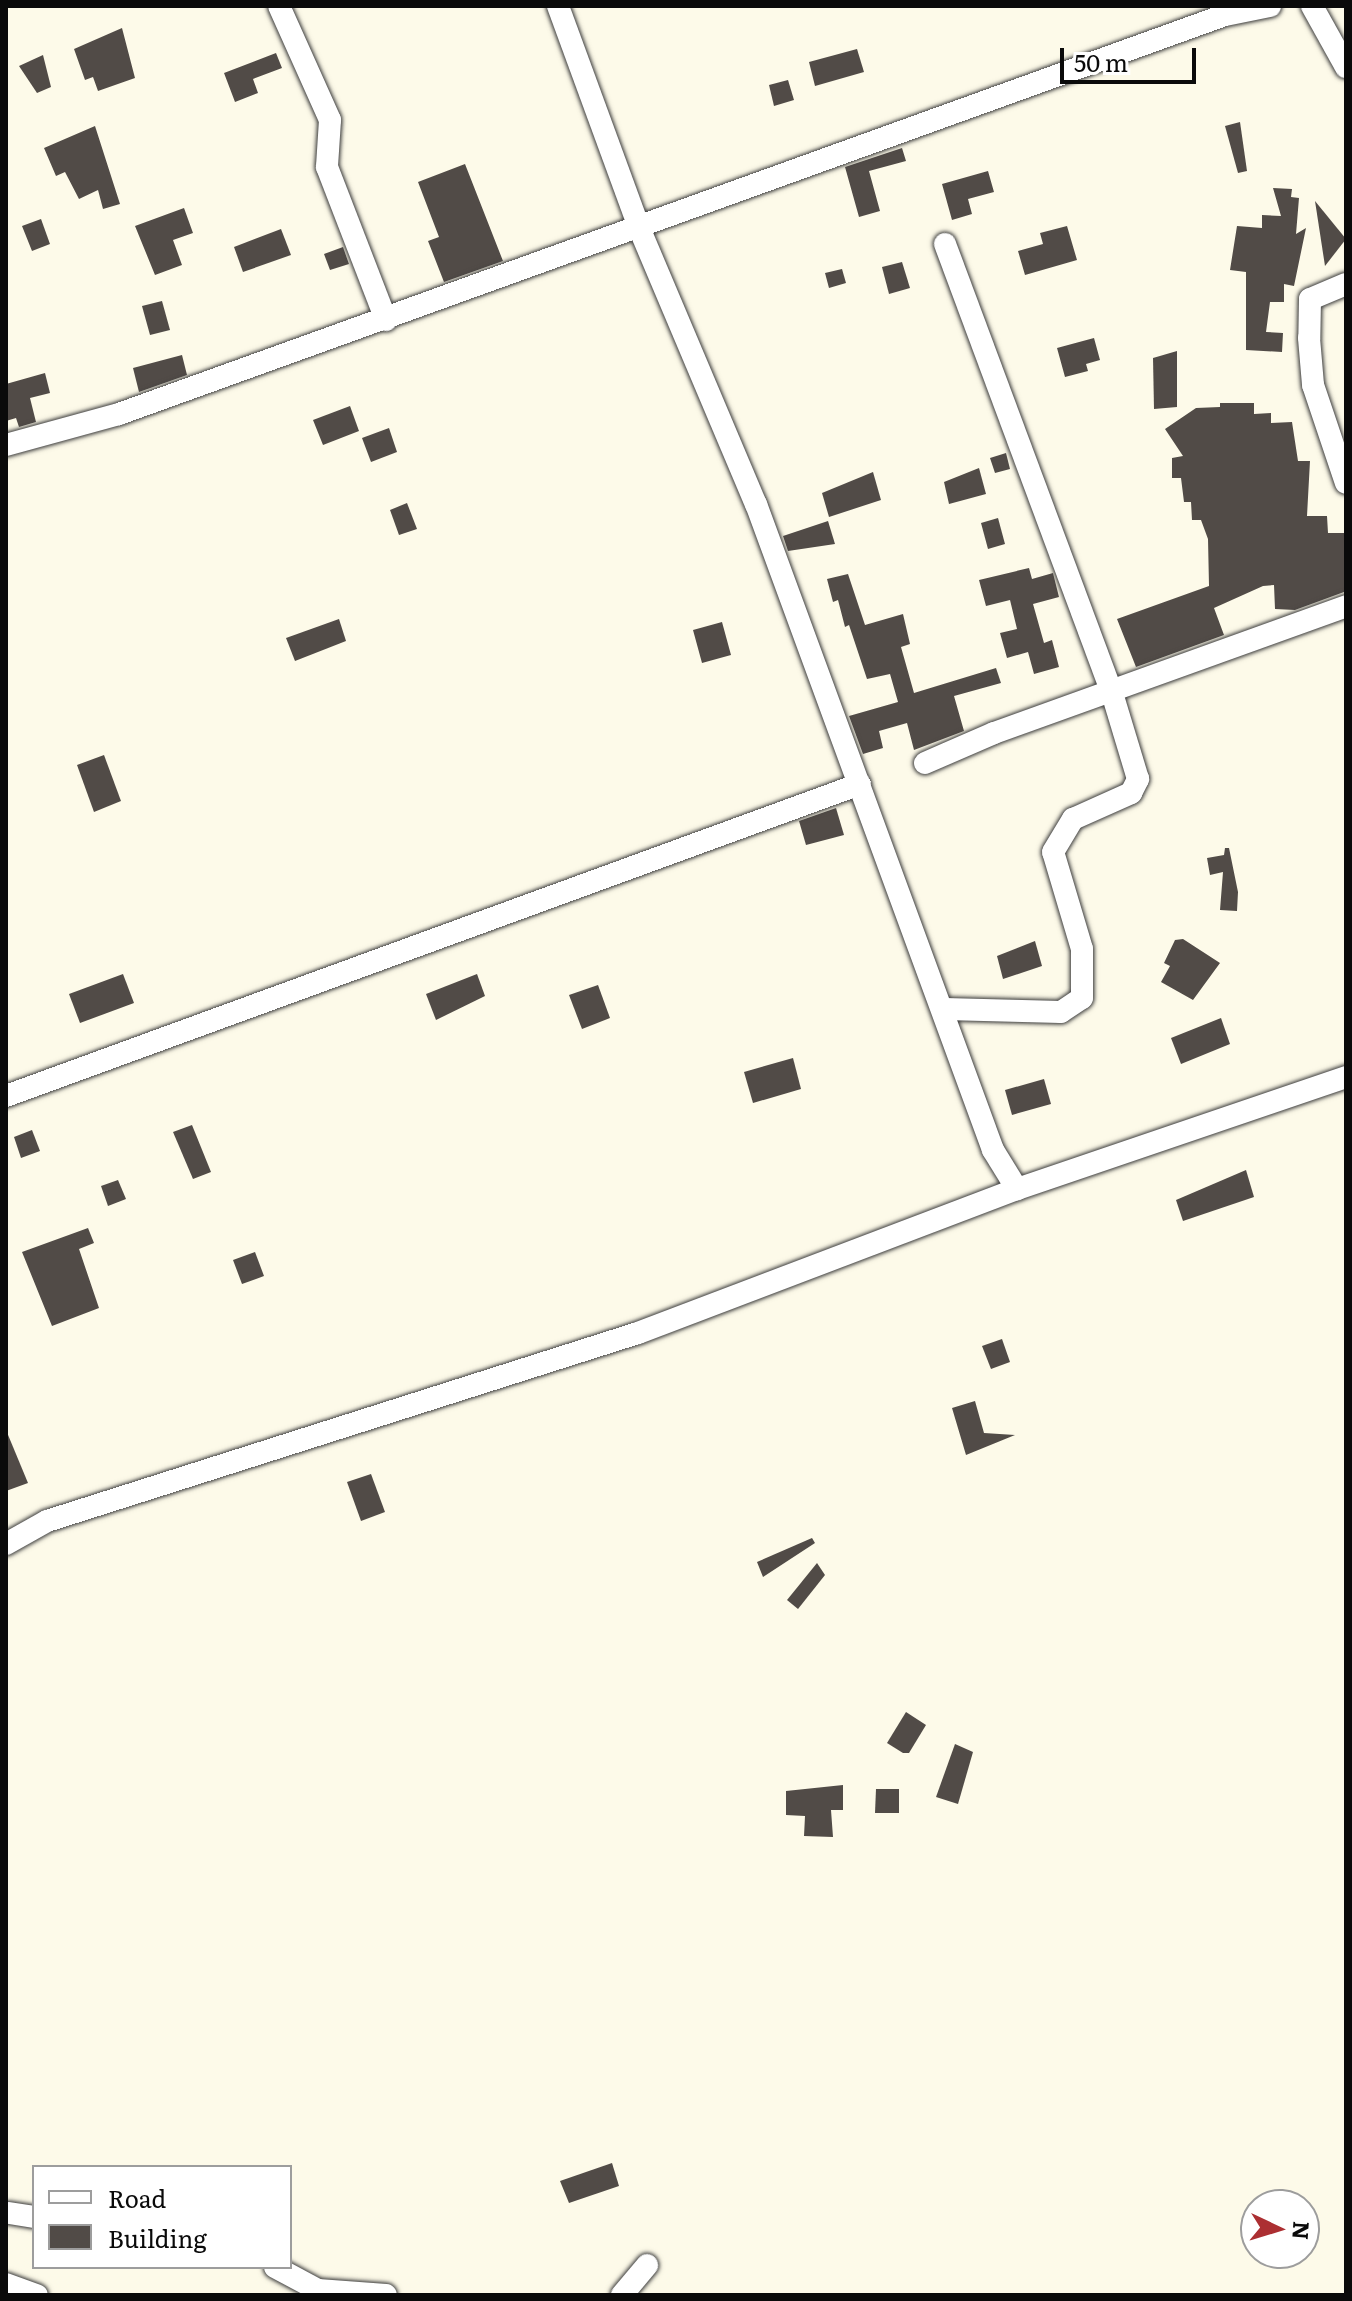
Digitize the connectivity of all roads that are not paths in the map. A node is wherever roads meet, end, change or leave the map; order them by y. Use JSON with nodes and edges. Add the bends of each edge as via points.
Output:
{"nodes":[{"id":1,"x":279,"y":6,"type":"edge"},
{"id":2,"x":558,"y":6,"type":"edge"},
{"id":3,"x":1270,"y":6,"type":"edge"},
{"id":4,"x":1312,"y":6,"type":"edge"},
{"id":5,"x":1346,"y":67,"type":"edge"},
{"id":6,"x":640,"y":230,"type":"junction"},
{"id":7,"x":945,"y":244,"type":"dead end"},
{"id":8,"x":1346,"y":284,"type":"edge"},
{"id":9,"x":386,"y":320,"type":"junction"},
{"id":10,"x":6,"y":445,"type":"edge"},
{"id":11,"x":1346,"y":483,"type":"edge"},
{"id":12,"x":1346,"y":606,"type":"edge"},
{"id":13,"x":1112,"y":693,"type":"junction"},
{"id":14,"x":925,"y":763,"type":"dead end"},
{"id":15,"x":860,"y":784,"type":"junction"},
{"id":16,"x":945,"y":1009,"type":"junction"},
{"id":17,"x":1346,"y":1077,"type":"edge"},
{"id":18,"x":6,"y":1096,"type":"edge"},
{"id":19,"x":1017,"y":1189,"type":"junction"},
{"id":20,"x":6,"y":1544,"type":"edge"},
{"id":21,"x":9,"y":2213,"type":"dead end"},
{"id":22,"x":32,"y":2217,"type":"edge"},
{"id":23,"x":647,"y":2265,"type":"dead end"},
{"id":24,"x":279,"y":2269,"type":"edge"},
{"id":25,"x":6,"y":2284,"type":"edge"},
{"id":26,"x":37,"y":2295,"type":"edge"},
{"id":27,"x":386,"y":2295,"type":"edge"},
{"id":28,"x":622,"y":2295,"type":"edge"}],
"edges":[{"from":1,"to":9,"type":"street","via":[[330,120],[327,167]]},
{"from":2,"to":6,"type":"street"},
{"from":3,"to":6,"type":"street","via":[[1225,15]]},
{"from":4,"to":5,"type":"street"},
{"from":6,"to":9,"type":"street"},
{"from":6,"to":15,"type":"street","via":[[756,504]]},
{"from":7,"to":13,"type":"street"},
{"from":8,"to":11,"type":"street","via":[[1310,299],[1309,338],[1313,385]]},
{"from":9,"to":10,"type":"street","via":[[119,414]]},
{"from":12,"to":13,"type":"street"},
{"from":13,"to":14,"type":"street"},
{"from":13,"to":16,"type":"street","via":[[1138,779],[1131,793],[1073,819],[1053,852],[1082,949],[1082,998],[1061,1012]]},
{"from":15,"to":16,"type":"street"},
{"from":15,"to":18,"type":"street"},
{"from":16,"to":19,"type":"street","via":[[993,1150]]},
{"from":17,"to":19,"type":"street"},
{"from":19,"to":20,"type":"street","via":[[638,1333],[47,1521]]},
{"from":21,"to":22,"type":"street"},
{"from":23,"to":28,"type":"street"},
{"from":24,"to":27,"type":"street","via":[[318,2290]]},
{"from":25,"to":26,"type":"street"}]}
